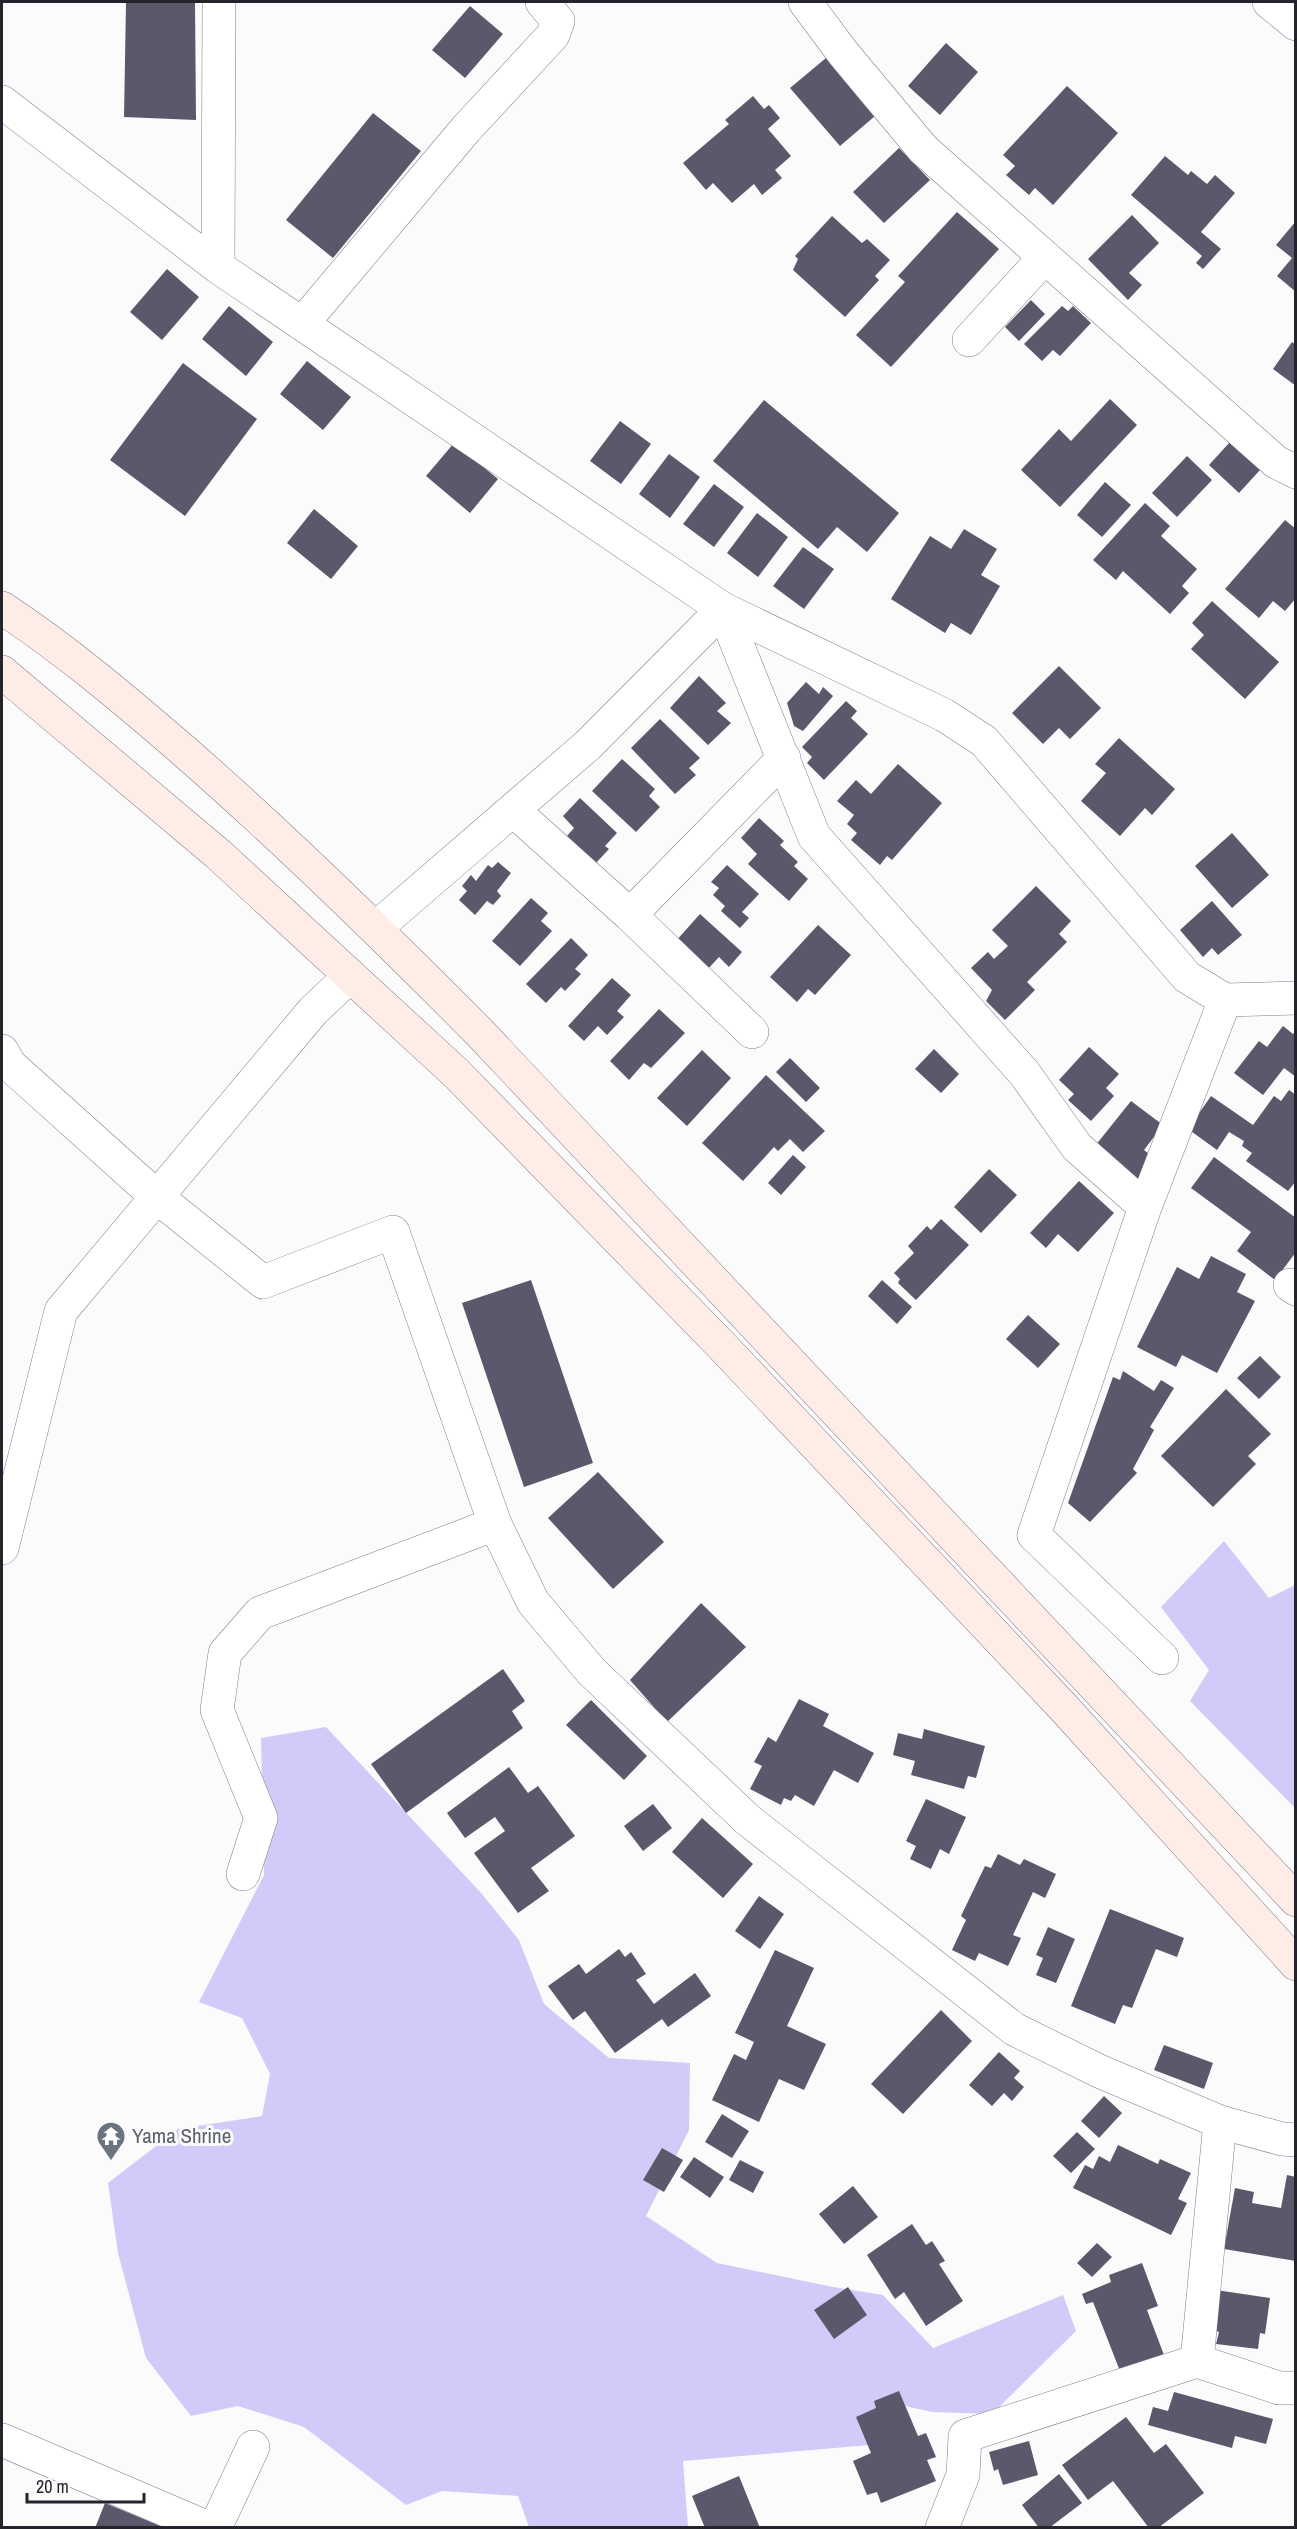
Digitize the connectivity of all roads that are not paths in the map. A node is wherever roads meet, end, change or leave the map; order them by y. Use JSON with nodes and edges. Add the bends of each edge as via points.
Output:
{"nodes":[{"id":1,"x":219,"y":2,"type":"edge"},
{"id":2,"x":542,"y":2,"type":"edge"},
{"id":3,"x":805,"y":2,"type":"edge"},
{"id":4,"x":1269,"y":2,"type":"edge"},
{"id":5,"x":1296,"y":24,"type":"edge"},
{"id":6,"x":2,"y":102,"type":"edge"},
{"id":7,"x":1045,"y":257,"type":"junction"},
{"id":8,"x":218,"y":267,"type":"junction"},
{"id":9,"x":302,"y":324,"type":"junction"},
{"id":10,"x":969,"y":340,"type":"dead end"},
{"id":11,"x":1296,"y":472,"type":"edge"},
{"id":12,"x":2,"y":608,"type":"edge"},
{"id":13,"x":723,"y":609,"type":"junction"},
{"id":14,"x":2,"y":672,"type":"edge"},
{"id":15,"x":784,"y":758,"type":"junction"},
{"id":16,"x":514,"y":810,"type":"junction"},
{"id":17,"x":630,"y":915,"type":"junction"},
{"id":18,"x":376,"y":928,"type":"junction"},
{"id":19,"x":350,"y":976,"type":"junction"},
{"id":20,"x":1296,"y":998,"type":"edge"},
{"id":21,"x":1225,"y":1000,"type":"junction"},
{"id":22,"x":752,"y":1032,"type":"dead end"},
{"id":23,"x":2,"y":1052,"type":"edge"},
{"id":24,"x":157,"y":1197,"type":"junction"},
{"id":25,"x":1144,"y":1207,"type":"junction"},
{"id":26,"x":495,"y":1524,"type":"junction"},
{"id":27,"x":2,"y":1548,"type":"edge"},
{"id":28,"x":1162,"y":1658,"type":"dead end"},
{"id":29,"x":243,"y":1874,"type":"dead end"},
{"id":30,"x":1296,"y":1900,"type":"edge"},
{"id":31,"x":1296,"y":1964,"type":"edge"},
{"id":32,"x":1220,"y":2122,"type":"junction"},
{"id":33,"x":1296,"y":2140,"type":"edge"},
{"id":34,"x":1197,"y":2361,"type":"junction"},
{"id":35,"x":1296,"y":2388,"type":"edge"},
{"id":36,"x":2,"y":2440,"type":"edge"},
{"id":37,"x":253,"y":2447,"type":"dead end"},
{"id":38,"x":208,"y":2528,"type":"edge"},
{"id":39,"x":215,"y":2528,"type":"edge"},
{"id":40,"x":942,"y":2528,"type":"edge"}],
"edges":[{"from":1,"to":8,"type":"street"},
{"from":2,"to":9,"type":"street","via":[[558,21],[553,35],[466,129]]},
{"from":3,"to":7,"type":"street","via":[[923,149]]},
{"from":4,"to":5,"type":"street"},
{"from":6,"to":8,"type":"street"},
{"from":7,"to":10,"type":"street"},
{"from":7,"to":11,"type":"street","via":[[1276,462]]},
{"from":8,"to":9,"type":"street"},
{"from":9,"to":13,"type":"street"},
{"from":12,"to":18,"type":"street","via":[[122,697],[246,805]]},
{"from":13,"to":15,"type":"street"},
{"from":13,"to":16,"type":"street","via":[[588,745]]},
{"from":13,"to":21,"type":"street","via":[[944,715],[984,741],[1187,977]]},
{"from":14,"to":19,"type":"street","via":[[218,854]]},
{"from":15,"to":17,"type":"street"},
{"from":15,"to":25,"type":"street","via":[[813,836],[1024,1074],[1077,1147]]},
{"from":16,"to":17,"type":"street"},
{"from":16,"to":18,"type":"street"},
{"from":17,"to":22,"type":"street"},
{"from":18,"to":30,"type":"street","via":[[481,1034]]},
{"from":19,"to":24,"type":"street","via":[[313,1011]]},
{"from":19,"to":31,"type":"street","via":[[457,1074],[724,1348],[1064,1708]]},
{"from":20,"to":21,"type":"street"},
{"from":21,"to":25,"type":"street"},
{"from":23,"to":24,"type":"street","via":[[10,1065]]},
{"from":24,"to":26,"type":"street","via":[[262,1282],[393,1232]]},
{"from":24,"to":27,"type":"street","via":[[61,1311]]},
{"from":25,"to":28,"type":"street","via":[[1034,1535]]},
{"from":26,"to":29,"type":"street","via":[[260,1613],[225,1653],[217,1710],[261,1818]]},
{"from":26,"to":32,"type":"street","via":[[534,1602],[592,1672],[748,1820],[1014,2029]]},
{"from":32,"to":33,"type":"street"},
{"from":32,"to":34,"type":"street"},
{"from":34,"to":35,"type":"street","via":[[1279,2388]]},
{"from":34,"to":40,"type":"street","via":[[965,2436],[963,2475]]},
{"from":36,"to":38,"type":"street"},
{"from":37,"to":39,"type":"street"}]}
